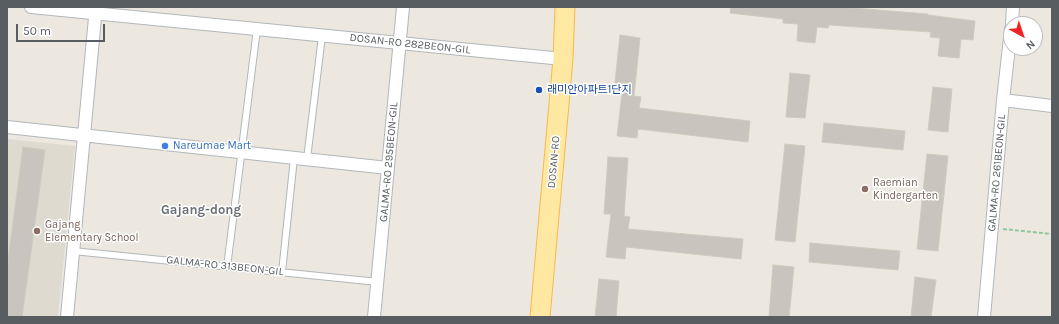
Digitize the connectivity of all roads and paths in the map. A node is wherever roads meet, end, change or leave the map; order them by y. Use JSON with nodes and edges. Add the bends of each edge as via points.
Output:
{"nodes":[{"id":1,"x":31,"y":7,"type":"edge"},
{"id":2,"x":403,"y":7,"type":"edge"},
{"id":3,"x":565,"y":7,"type":"edge"},
{"id":4,"x":96,"y":10,"type":"edge"},
{"id":5,"x":257,"y":29,"type":"junction"},
{"id":6,"x":322,"y":36,"type":"junction"},
{"id":7,"x":400,"y":43,"type":"junction"},
{"id":8,"x":1008,"y":56,"type":"edge"},
{"id":9,"x":563,"y":59,"type":"junction"},
{"id":10,"x":1003,"y":100,"type":"junction"},
{"id":11,"x":1052,"y":106,"type":"edge"},
{"id":12,"x":7,"y":127,"type":"edge"},
{"id":13,"x":84,"y":135,"type":"junction"},
{"id":14,"x":242,"y":152,"type":"junction"},
{"id":15,"x":294,"y":158,"type":"junction"},
{"id":16,"x":307,"y":159,"type":"junction"},
{"id":17,"x":388,"y":168,"type":"junction"},
{"id":18,"x":992,"y":228,"type":"junction"},
{"id":19,"x":1052,"y":234,"type":"edge"},
{"id":20,"x":73,"y":251,"type":"junction"},
{"id":21,"x":227,"y":267,"type":"junction"},
{"id":22,"x":282,"y":272,"type":"junction"},
{"id":23,"x":378,"y":282,"type":"junction"},
{"id":24,"x":67,"y":317,"type":"edge"},
{"id":25,"x":374,"y":317,"type":"edge"},
{"id":26,"x":540,"y":317,"type":"edge"},
{"id":27,"x":984,"y":317,"type":"edge"}],
"edges":[{"from":1,"to":4,"type":"street","name":"DOSAN-RO 282BEON-GIL"},
{"from":2,"to":7,"type":"street","name":"GALMA-RO 295BEON-GIL"},
{"from":3,"to":9,"type":"main road","name":"DOSAN-RO"},
{"from":4,"to":5,"type":"street","name":"DOSAN-RO 282BEON-GIL"},
{"from":4,"to":13,"type":"street"},
{"from":5,"to":6,"type":"street","name":"DOSAN-RO 282BEON-GIL"},
{"from":5,"to":14,"type":"lane"},
{"from":6,"to":7,"type":"street","name":"DOSAN-RO 282BEON-GIL"},
{"from":6,"to":16,"type":"lane"},
{"from":7,"to":9,"type":"street","name":"DOSAN-RO 282BEON-GIL"},
{"from":7,"to":17,"type":"street","name":"GALMA-RO 295BEON-GIL"},
{"from":8,"to":10,"type":"street","name":"GALMA-RO 261BEON-GIL"},
{"from":9,"to":26,"type":"main road","name":"DOSAN-RO"},
{"from":10,"to":11,"type":"street"},
{"from":10,"to":18,"type":"street","name":"GALMA-RO 261BEON-GIL"},
{"from":12,"to":13,"type":"street"},
{"from":13,"to":14,"type":"street"},
{"from":13,"to":20,"type":"street"},
{"from":14,"to":15,"type":"street"},
{"from":14,"to":21,"type":"lane"},
{"from":15,"to":16,"type":"street"},
{"from":15,"to":22,"type":"lane"},
{"from":16,"to":17,"type":"street"},
{"from":17,"to":23,"type":"street","name":"GALMA-RO 295BEON-GIL"},
{"from":18,"to":19,"type":"path"},
{"from":18,"to":27,"type":"street","name":"GALMA-RO 261BEON-GIL"},
{"from":20,"to":21,"type":"lane","name":"GALMA-RO 313BEON-GIL"},
{"from":20,"to":24,"type":"street"},
{"from":21,"to":22,"type":"lane","name":"GALMA-RO 313BEON-GIL"},
{"from":22,"to":23,"type":"lane","name":"GALMA-RO 313BEON-GIL"},
{"from":23,"to":25,"type":"street","name":"GALMA-RO 295BEON-GIL"}]}
